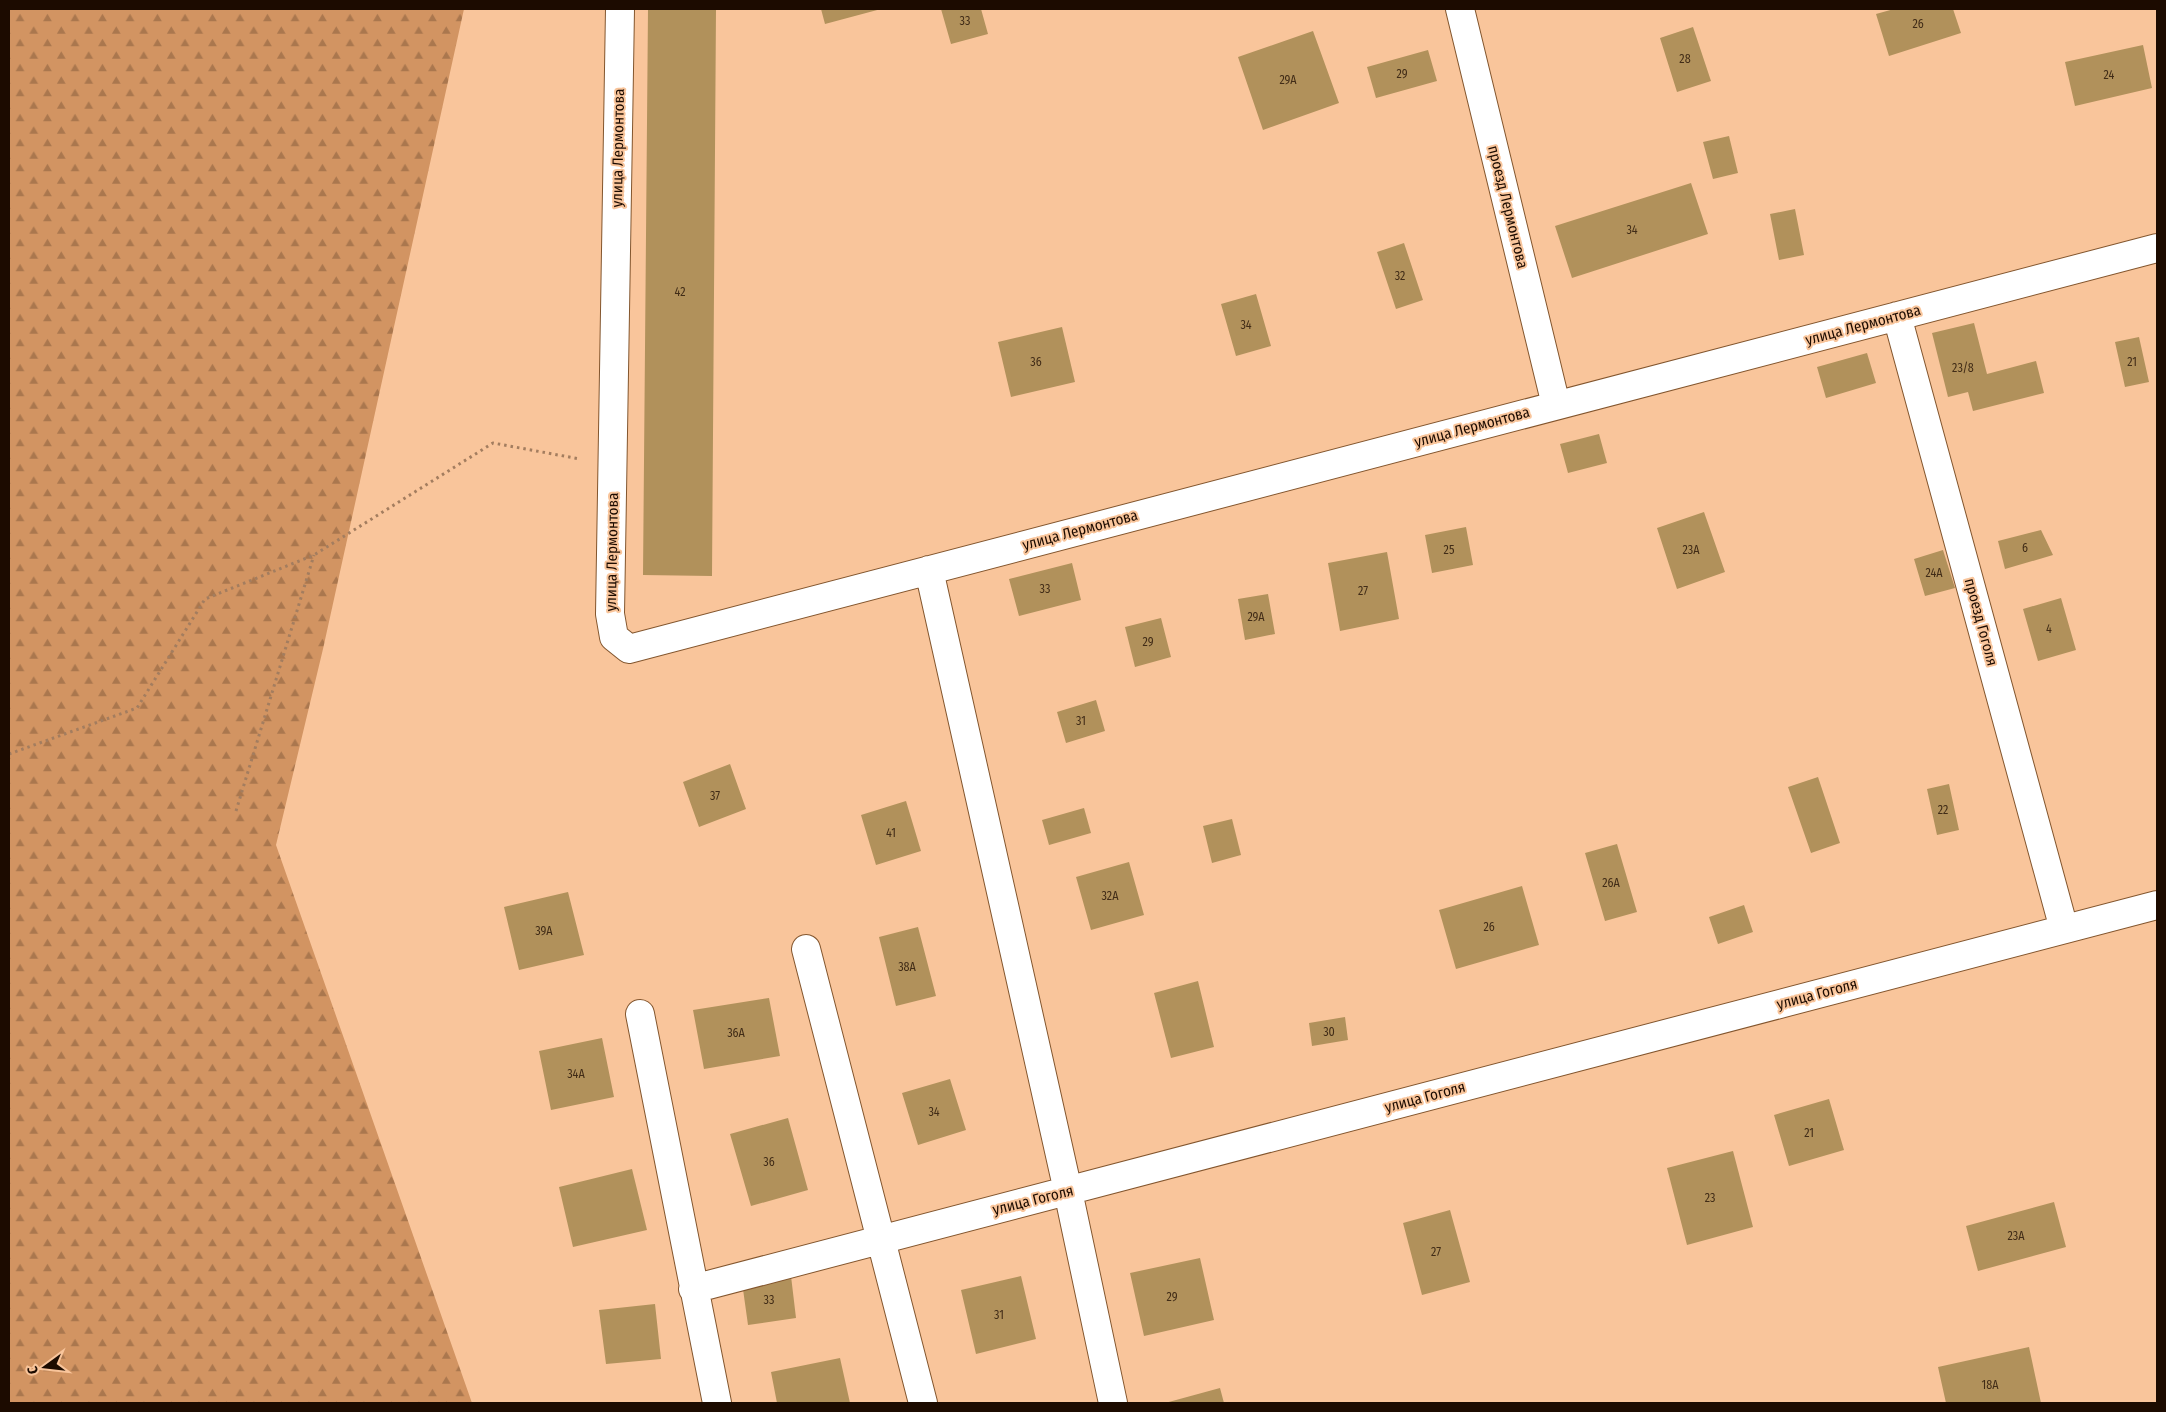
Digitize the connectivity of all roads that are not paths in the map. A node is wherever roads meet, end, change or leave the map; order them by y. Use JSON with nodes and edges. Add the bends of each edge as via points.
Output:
{"nodes":[{"id":1,"x":620,"y":9,"type":"edge"},
{"id":2,"x":1460,"y":9,"type":"edge"},
{"id":3,"x":2157,"y":248,"type":"edge"},
{"id":4,"x":1898,"y":316,"type":"junction"},
{"id":5,"x":1556,"y":405,"type":"junction"},
{"id":6,"x":929,"y":570,"type":"junction"},
{"id":7,"x":2157,"y":905,"type":"edge"},
{"id":8,"x":2064,"y":929,"type":"junction"},
{"id":9,"x":806,"y":949,"type":"dead end"},
{"id":10,"x":640,"y":1014,"type":"dead end"},
{"id":11,"x":1068,"y":1191,"type":"junction"},
{"id":12,"x":881,"y":1240,"type":"junction"},
{"id":13,"x":693,"y":1289,"type":"junction"},
{"id":14,"x":717,"y":1403,"type":"edge"},
{"id":15,"x":923,"y":1403,"type":"edge"},
{"id":16,"x":1113,"y":1403,"type":"edge"}],
"edges":[{"from":1,"to":6,"type":"street","name":"улица Лермонтова","via":[[610,614],[614,637],[629,649]]},
{"from":2,"to":5,"type":"street","name":"проезд Лермонтова"},
{"from":3,"to":4,"type":"street","name":"улица Лермонтова"},
{"from":4,"to":5,"type":"street","name":"улица Лермонтова"},
{"from":4,"to":8,"type":"street","name":"проезд Гоголя"},
{"from":5,"to":6,"type":"street","name":"улица Лермонтова"},
{"from":6,"to":11,"type":"street"},
{"from":7,"to":8,"type":"street","name":"улица Гоголя"},
{"from":8,"to":11,"type":"street","name":"улица Гоголя"},
{"from":9,"to":12,"type":"street"},
{"from":10,"to":13,"type":"street"},
{"from":11,"to":12,"type":"street","name":"улица Гоголя"},
{"from":11,"to":16,"type":"street"},
{"from":12,"to":13,"type":"street","name":"улица Гоголя"},
{"from":12,"to":15,"type":"street"},
{"from":13,"to":14,"type":"street"}]}
